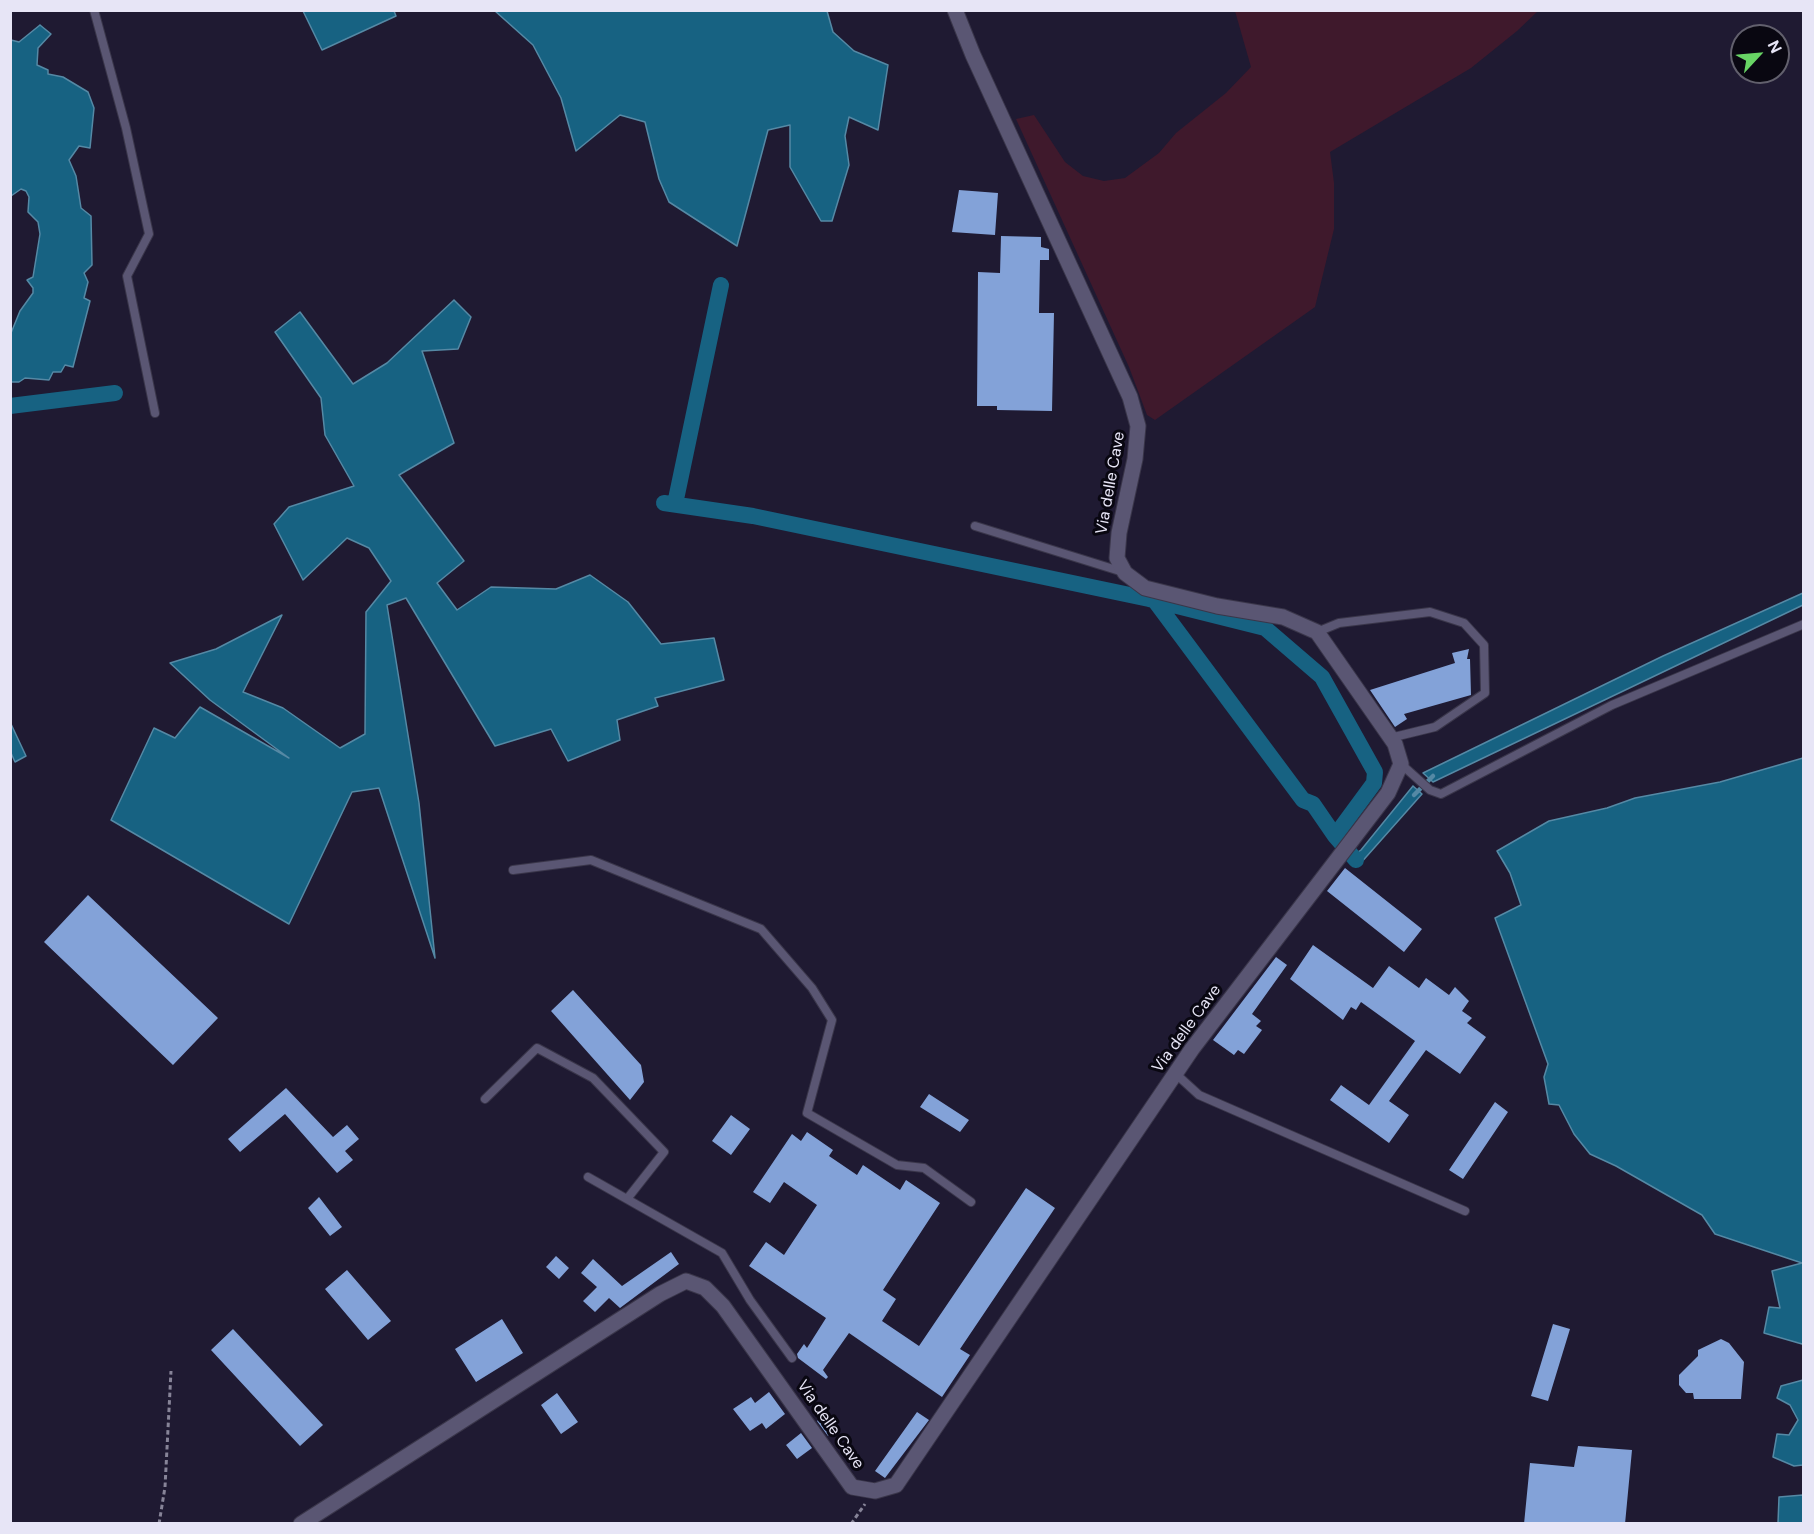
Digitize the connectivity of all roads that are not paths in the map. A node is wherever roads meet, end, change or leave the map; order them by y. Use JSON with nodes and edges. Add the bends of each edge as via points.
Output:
{"nodes":[{"id":1,"x":94,"y":10,"type":"edge"},
{"id":2,"x":955,"y":10,"type":"edge"},
{"id":3,"x":155,"y":413,"type":"dead end"},
{"id":4,"x":975,"y":526,"type":"dead end"},
{"id":5,"x":1125,"y":573,"type":"junction"},
{"id":6,"x":1803,"y":624,"type":"edge"},
{"id":7,"x":1317,"y":632,"type":"junction"},
{"id":8,"x":1390,"y":738,"type":"junction"},
{"id":9,"x":1401,"y":764,"type":"junction"},
{"id":10,"x":513,"y":870,"type":"dead end"},
{"id":11,"x":1176,"y":1074,"type":"junction"},
{"id":12,"x":485,"y":1099,"type":"dead end"},
{"id":13,"x":588,"y":1177,"type":"dead end"},
{"id":14,"x":627,"y":1199,"type":"junction"},
{"id":15,"x":971,"y":1202,"type":"dead end"},
{"id":16,"x":1465,"y":1211,"type":"dead end"},
{"id":17,"x":792,"y":1358,"type":"dead end"},
{"id":18,"x":301,"y":1524,"type":"edge"}],
"edges":[{"from":1,"to":3,"type":"lane","via":[[149,234],[127,276]]},
{"from":2,"to":5,"type":"street","name":"Via delle Cave","via":[[1131,397],[1138,426],[1136,459],[1117,558]]},
{"from":4,"to":5,"type":"lane"},
{"from":5,"to":7,"type":"street","via":[[1145,588],[1283,617]]},
{"from":6,"to":9,"type":"lane","via":[[1612,705],[1441,794],[1430,790]]},
{"from":7,"to":8,"type":"street"},
{"from":7,"to":8,"type":"lane","via":[[1339,623],[1430,612],[1464,623],[1484,645],[1485,693],[1435,727]]},
{"from":8,"to":9,"type":"street"},
{"from":9,"to":11,"type":"street","name":"Via delle Cave","via":[[1388,793]]},
{"from":10,"to":15,"type":"lane","via":[[591,860],[761,929],[813,988],[832,1020],[807,1113],[897,1165],[924,1168]]},
{"from":11,"to":16,"type":"lane","via":[[1199,1095]]},
{"from":11,"to":18,"type":"street","name":"Via delle Cave","via":[[896,1485],[875,1491],[852,1487],[723,1306],[705,1288],[686,1281]]},
{"from":12,"to":14,"type":"lane","via":[[537,1048],[593,1078],[664,1152]]},
{"from":13,"to":14,"type":"lane"},
{"from":14,"to":17,"type":"lane","via":[[722,1253]]}]}
